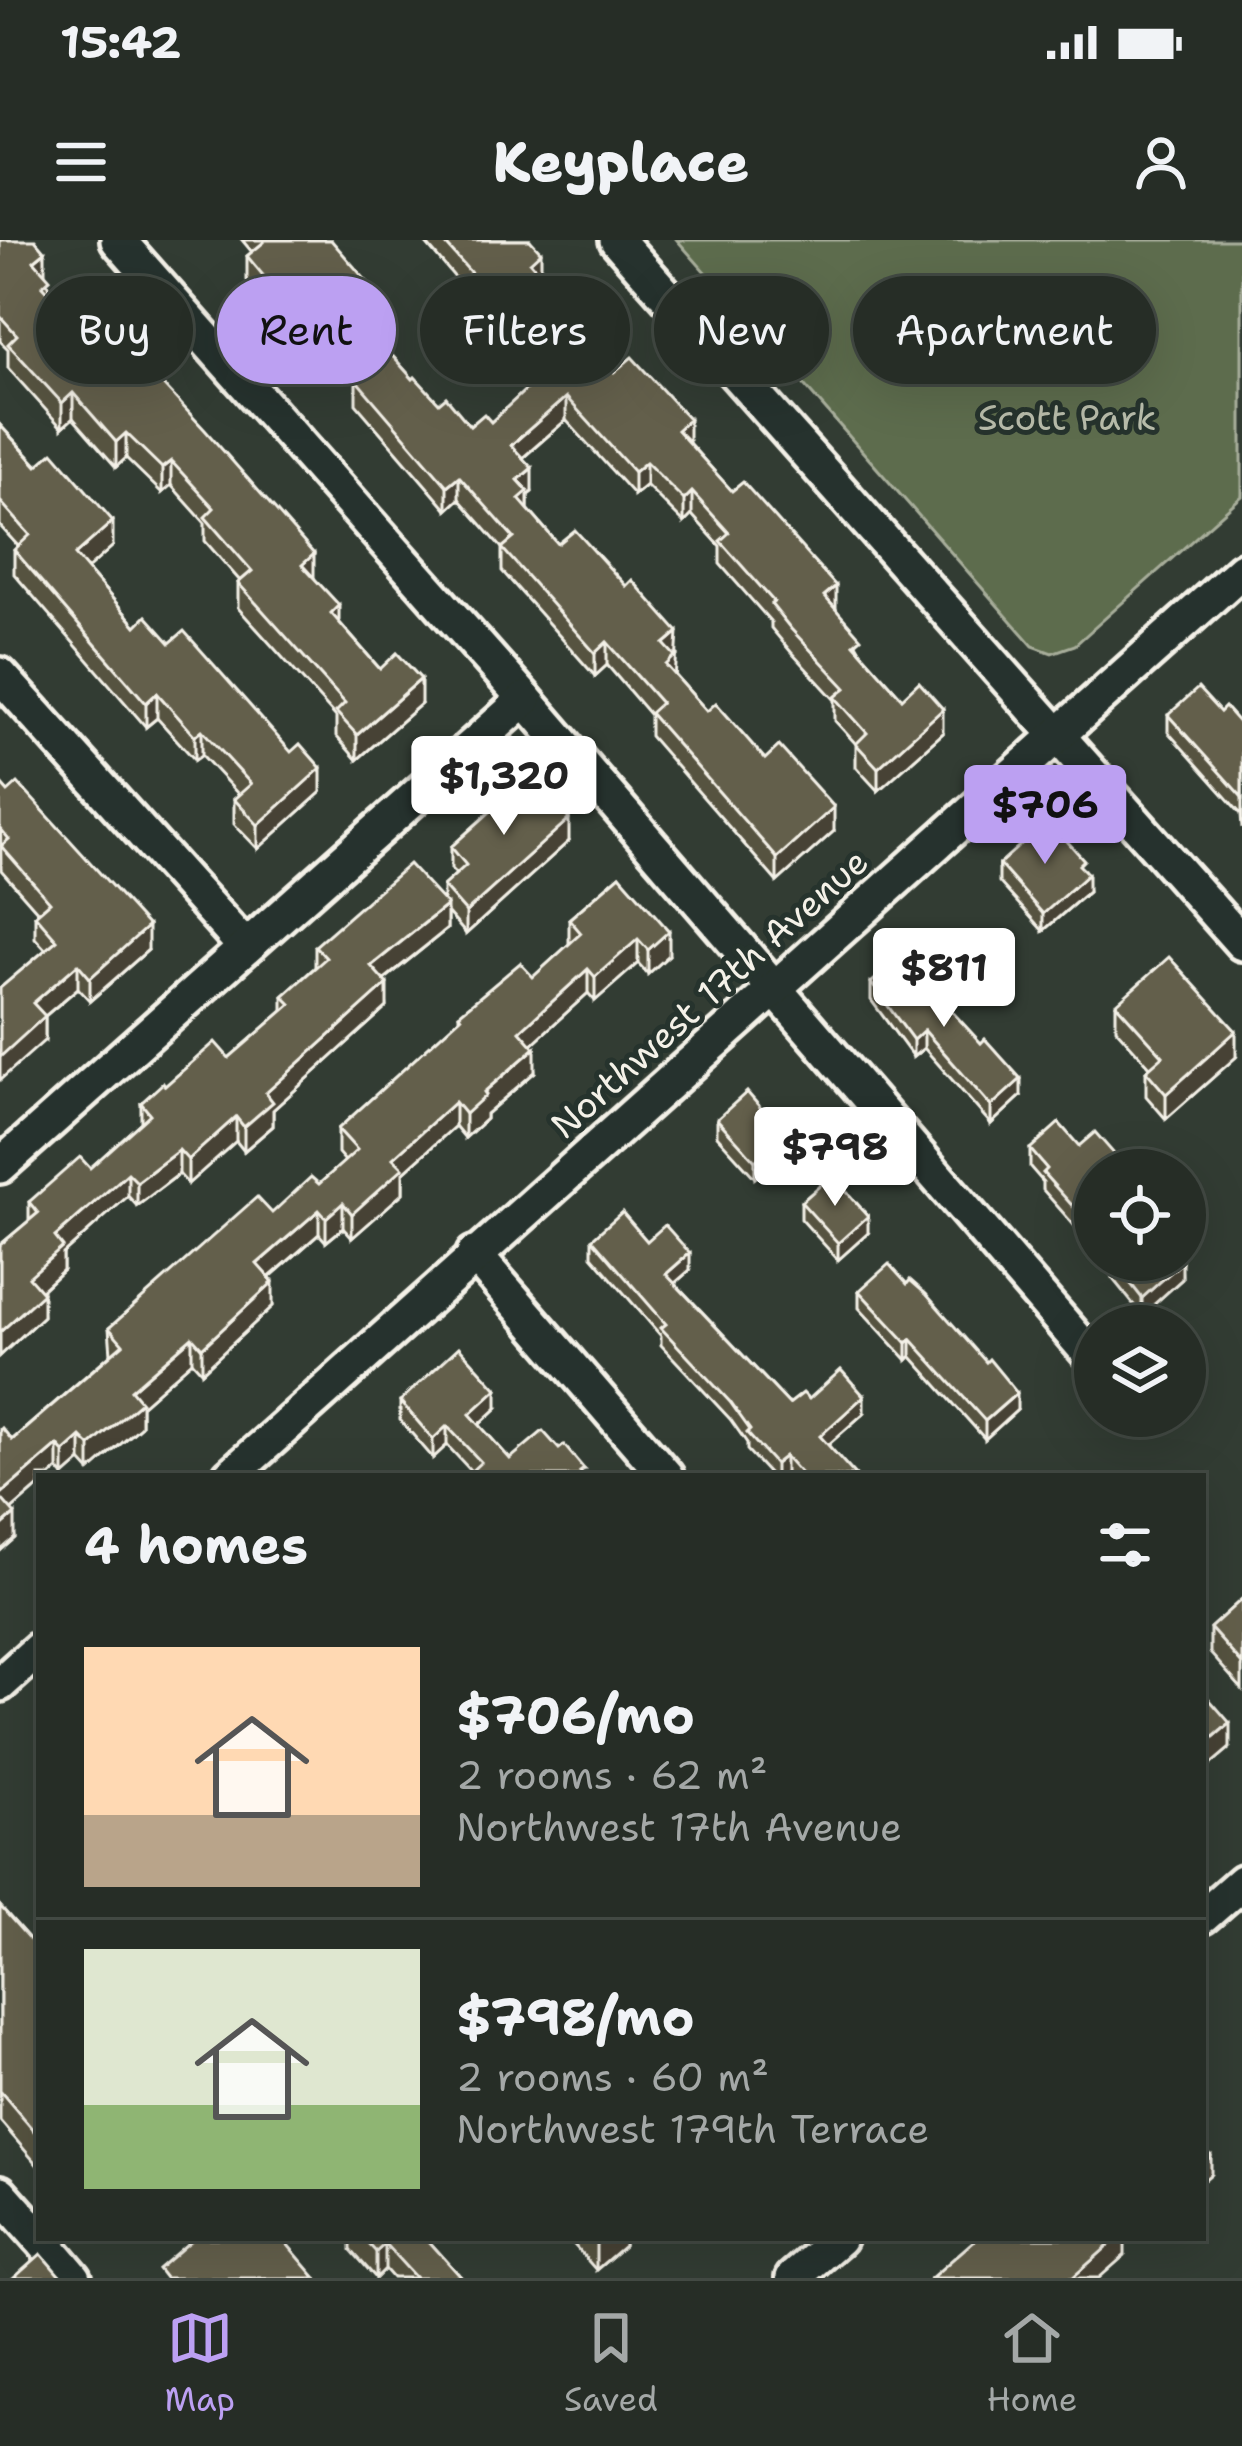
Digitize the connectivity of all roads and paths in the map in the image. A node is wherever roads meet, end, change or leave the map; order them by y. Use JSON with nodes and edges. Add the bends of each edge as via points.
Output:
{"nodes":[{"id":1,"x":616,"y":240,"type":"edge"},
{"id":2,"x":128,"y":244,"type":"edge"},
{"id":3,"x":1242,"y":570,"type":"edge"},
{"id":4,"x":0,"y":676,"type":"edge"},
{"id":5,"x":525,"y":699,"type":"junction"},
{"id":6,"x":1059,"y":735,"type":"junction"},
{"id":7,"x":1242,"y":943,"type":"edge"},
{"id":8,"x":245,"y":947,"type":"junction"},
{"id":9,"x":774,"y":988,"type":"junction"},
{"id":10,"x":0,"y":1166,"type":"edge"},
{"id":11,"x":474,"y":1254,"type":"junction"},
{"id":12,"x":1074,"y":1335,"type":"edge"},
{"id":13,"x":233,"y":1473,"type":"edge"},
{"id":14,"x":663,"y":1473,"type":"edge"},
{"id":15,"x":36,"y":1652,"type":"edge"},
{"id":16,"x":0,"y":1684,"type":"edge"},
{"id":17,"x":1242,"y":1882,"type":"edge"},
{"id":18,"x":1206,"y":1913,"type":"edge"},
{"id":19,"x":0,"y":2193,"type":"edge"},
{"id":20,"x":36,"y":2235,"type":"edge"},
{"id":21,"x":42,"y":2241,"type":"edge"},
{"id":22,"x":836,"y":2241,"type":"edge"},
{"id":23,"x":74,"y":2278,"type":"edge"},
{"id":24,"x":794,"y":2278,"type":"edge"}],
"edges":[{"from":1,"to":6,"type":"street"},
{"from":2,"to":5,"type":"street"},
{"from":3,"to":6,"type":"street","name":"Northwest 17th Avenue"},
{"from":4,"to":8,"type":"street"},
{"from":5,"to":8,"type":"street"},
{"from":5,"to":9,"type":"street"},
{"from":6,"to":7,"type":"street"},
{"from":6,"to":9,"type":"street","name":"Northwest 17th Avenue"},
{"from":8,"to":10,"type":"street"},
{"from":9,"to":11,"type":"street","name":"Northwest 17th Avenue"},
{"from":9,"to":12,"type":"street"},
{"from":11,"to":13,"type":"street","name":"Northwest 17th Avenue"},
{"from":11,"to":14,"type":"street"},
{"from":15,"to":16,"type":"street"},
{"from":17,"to":18,"type":"street"},
{"from":19,"to":20,"type":"street"},
{"from":21,"to":23,"type":"street"},
{"from":22,"to":24,"type":"street"}]}
